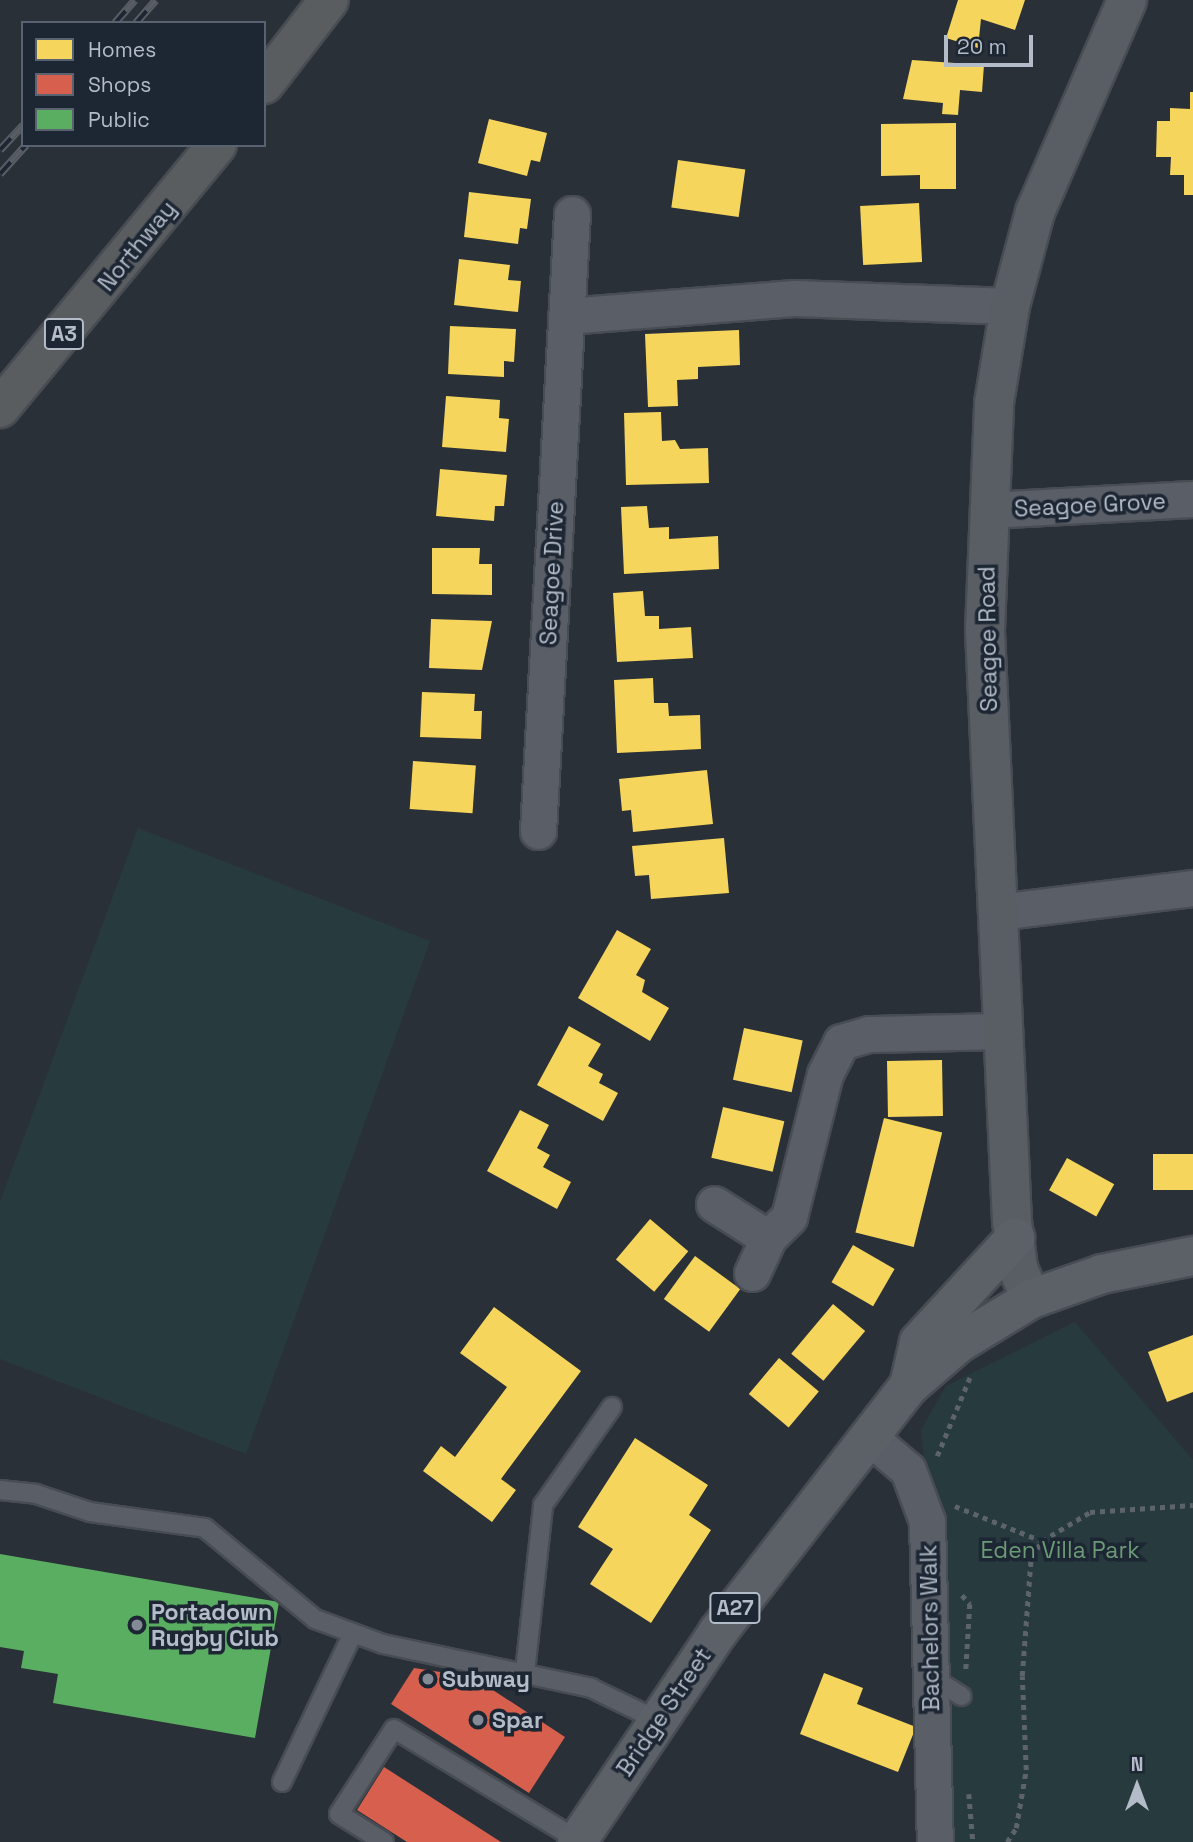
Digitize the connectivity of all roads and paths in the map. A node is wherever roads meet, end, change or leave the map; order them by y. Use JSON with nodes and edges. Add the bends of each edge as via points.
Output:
{"nodes":[{"id":1,"x":330,"y":0,"type":"edge"},
{"id":2,"x":1127,"y":0,"type":"edge"},
{"id":3,"x":266,"y":81,"type":"edge"},
{"id":4,"x":215,"y":147,"type":"edge"},
{"id":5,"x":572,"y":214,"type":"dead end"},
{"id":6,"x":1010,"y":306,"type":"junction"},
{"id":7,"x":566,"y":316,"type":"junction"},
{"id":8,"x":0,"y":408,"type":"edge"},
{"id":9,"x":1193,"y":499,"type":"edge"},
{"id":10,"x":988,"y":510,"type":"junction"},
{"id":11,"x":538,"y":831,"type":"dead end"},
{"id":12,"x":1193,"y":888,"type":"edge"},
{"id":13,"x":998,"y":912,"type":"junction"},
{"id":14,"x":1004,"y":1031,"type":"junction"},
{"id":15,"x":714,"y":1204,"type":"dead end"},
{"id":16,"x":768,"y":1238,"type":"junction"},
{"id":17,"x":1014,"y":1238,"type":"junction"},
{"id":18,"x":1193,"y":1256,"type":"edge"},
{"id":19,"x":752,"y":1273,"type":"dead end"},
{"id":20,"x":1031,"y":1299,"type":"junction"},
{"id":21,"x":959,"y":1343,"type":"junction"},
{"id":22,"x":909,"y":1386,"type":"junction"},
{"id":23,"x":612,"y":1407,"type":"dead end"},
{"id":24,"x":868,"y":1436,"type":"junction"},
{"id":25,"x":0,"y":1490,"type":"edge"},
{"id":26,"x":930,"y":1497,"type":"junction"},
{"id":27,"x":1193,"y":1506,"type":"edge"},
{"id":28,"x":1041,"y":1541,"type":"junction"},
{"id":29,"x":353,"y":1633,"type":"junction"},
{"id":30,"x":525,"y":1672,"type":"junction"},
{"id":31,"x":931,"y":1677,"type":"junction"},
{"id":32,"x":962,"y":1696,"type":"dead end"},
{"id":33,"x":659,"y":1721,"type":"junction"},
{"id":34,"x":282,"y":1782,"type":"dead end"},
{"id":35,"x":578,"y":1841,"type":"edge"},
{"id":36,"x":384,"y":1842,"type":"edge"},
{"id":37,"x":936,"y":1842,"type":"edge"},
{"id":38,"x":1007,"y":1842,"type":"edge"}],
"edges":[{"from":1,"to":3,"type":"highway"},
{"from":2,"to":6,"type":"main road","name":"Seagoe Road","via":[[1035,212]]},
{"from":4,"to":8,"type":"highway","name":"Northway","number":"A3"},
{"from":5,"to":7,"type":"street","name":"Seagoe Drive"},
{"from":6,"to":7,"type":"street","via":[[794,298]]},
{"from":6,"to":10,"type":"main road","name":"Seagoe Road"},
{"from":7,"to":11,"type":"street","name":"Seagoe Drive"},
{"from":9,"to":10,"type":"street","name":"Seagoe Grove"},
{"from":10,"to":13,"type":"main road","name":"Seagoe Road","via":[[985,630]]},
{"from":12,"to":13,"type":"street"},
{"from":13,"to":14,"type":"main road","name":"Seagoe Road"},
{"from":14,"to":16,"type":"street","via":[[869,1034],[841,1042],[825,1074],[789,1217]]},
{"from":14,"to":17,"type":"main road","name":"Seagoe Road"},
{"from":15,"to":16,"type":"street"},
{"from":16,"to":19,"type":"street"},
{"from":17,"to":20,"type":"main road","name":"Seagoe Road"},
{"from":17,"to":22,"type":"main road","via":[[919,1342]]},
{"from":18,"to":20,"type":"main road","number":"A27","via":[[1102,1274]]},
{"from":20,"to":21,"type":"main road","number":"A27"},
{"from":21,"to":22,"type":"main road","number":"A27"},
{"from":21,"to":26,"type":"path","via":[[971,1380]]},
{"from":22,"to":24,"type":"main road","name":"Bridge Street","number":"A27"},
{"from":23,"to":30,"type":"lane","via":[[543,1504]]},
{"from":24,"to":26,"type":"street","name":"Bachelors Walk","via":[[908,1470]]},
{"from":24,"to":33,"type":"main road","name":"Bridge Street","number":"A27","via":[[718,1632]]},
{"from":25,"to":29,"type":"lane","via":[[36,1494],[90,1512],[205,1528],[315,1619]]},
{"from":26,"to":28,"type":"path"},
{"from":26,"to":31,"type":"street","name":"Bachelors Walk"},
{"from":27,"to":28,"type":"path","via":[[1090,1512]]},
{"from":28,"to":38,"type":"path","via":[[1031,1557],[1024,1629],[1026,1770],[1016,1828]]},
{"from":29,"to":30,"type":"lane"},
{"from":29,"to":34,"type":"lane"},
{"from":30,"to":33,"type":"lane","via":[[591,1688]]},
{"from":31,"to":32,"type":"lane"},
{"from":31,"to":37,"type":"street","name":"Bachelors Walk"},
{"from":33,"to":35,"type":"main road","name":"Bridge Street","number":"A27"},
{"from":35,"to":36,"type":"lane","via":[[394,1729],[339,1814]]}]}
